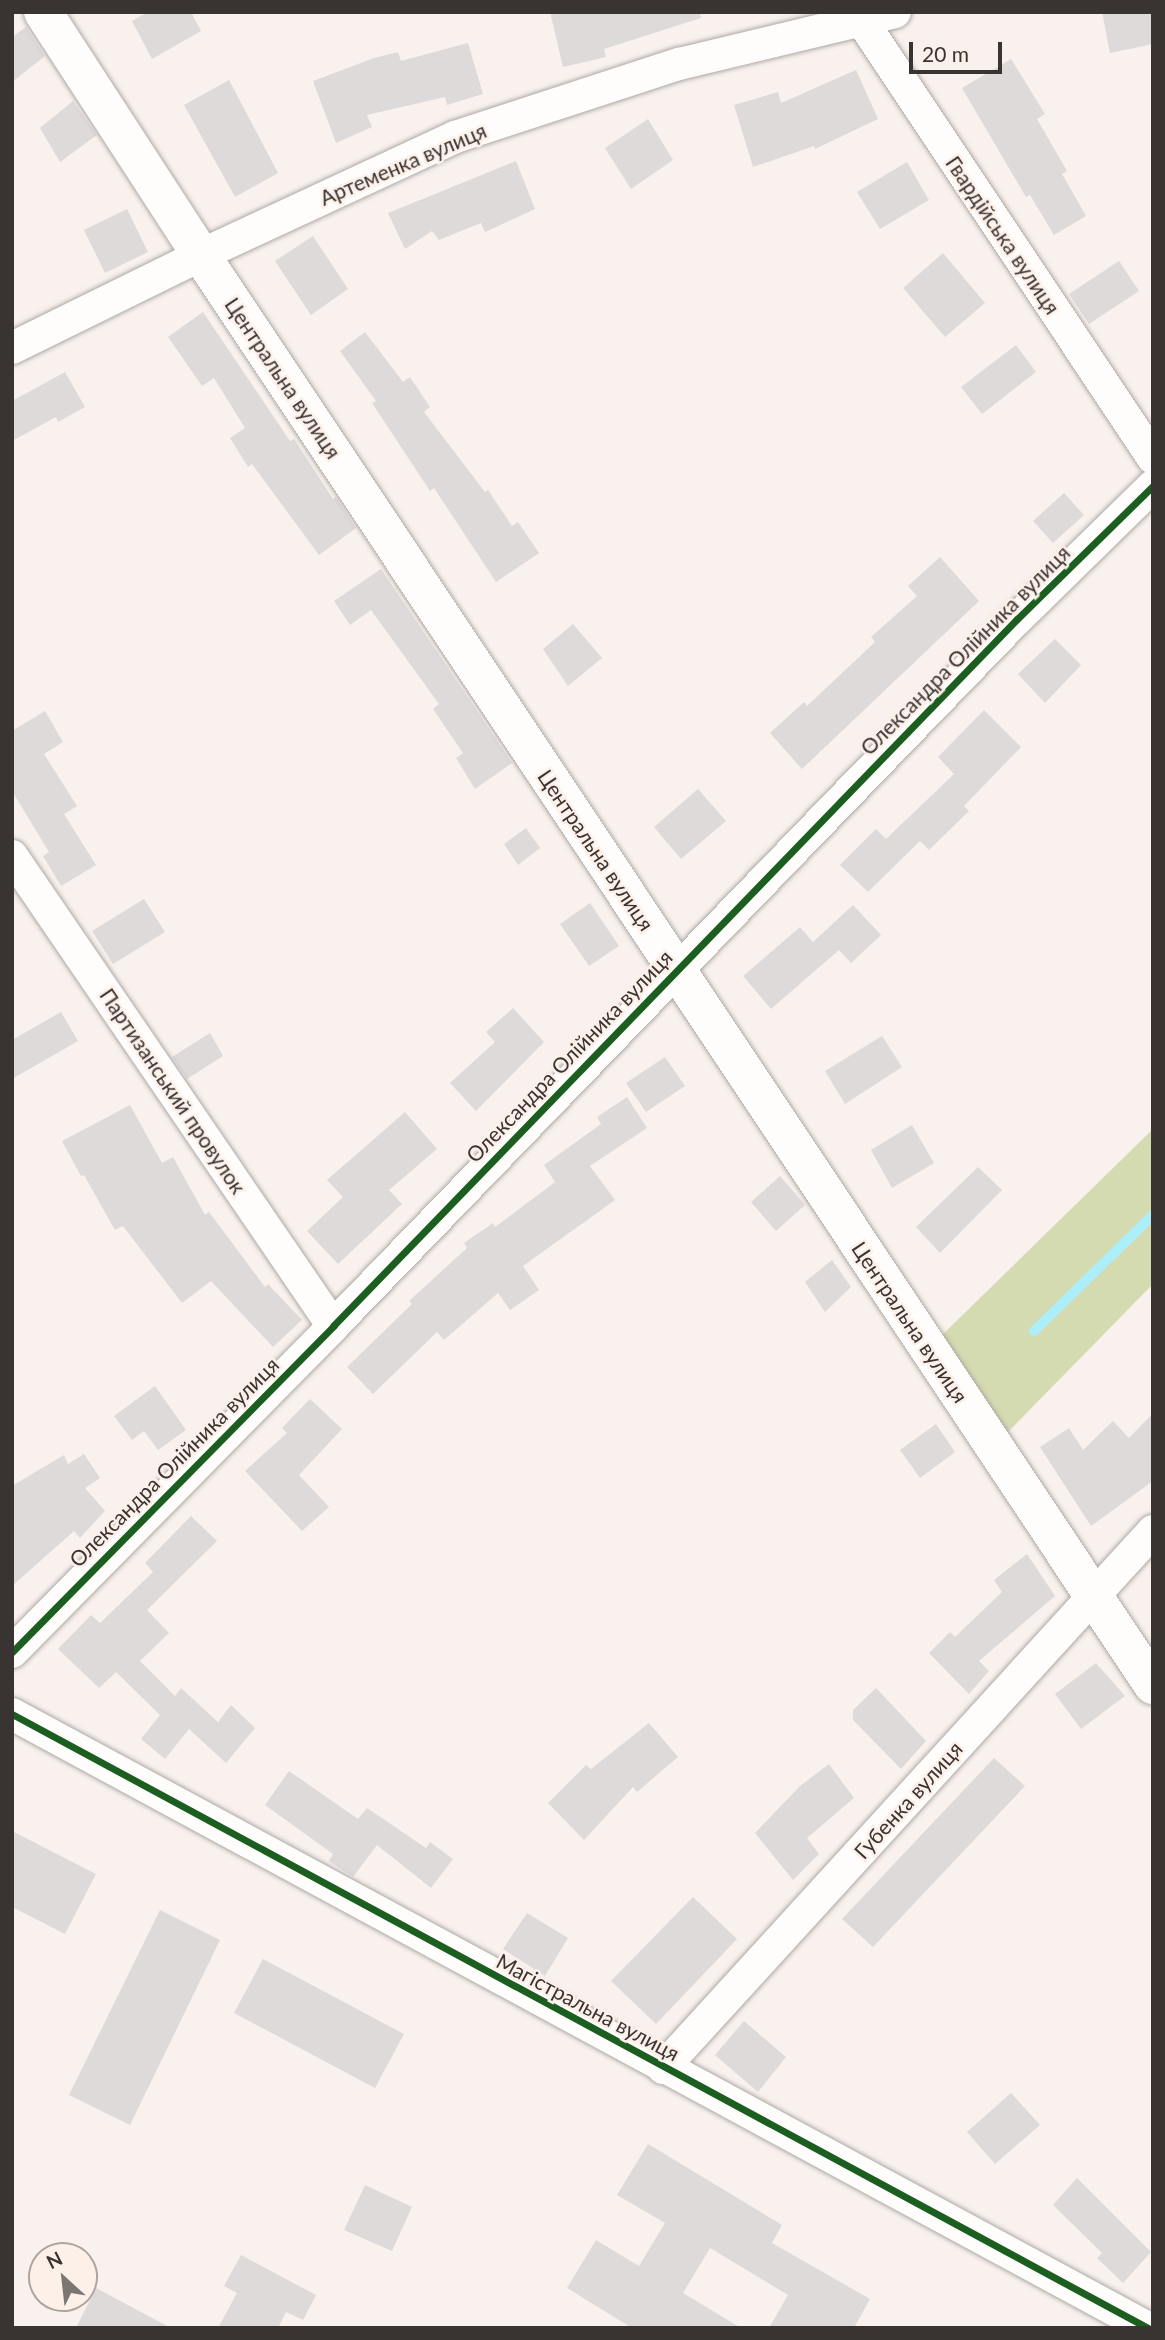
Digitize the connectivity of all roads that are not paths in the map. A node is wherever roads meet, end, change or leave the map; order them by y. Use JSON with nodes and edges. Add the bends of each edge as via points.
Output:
{"nodes":[{"id":1,"x":43,"y":12,"type":"edge"},
{"id":2,"x":895,"y":12,"type":"edge"},
{"id":3,"x":857,"y":16,"type":"edge"},
{"id":4,"x":201,"y":255,"type":"junction"},
{"id":5,"x":12,"y":348,"type":"edge"},
{"id":6,"x":1153,"y":458,"type":"edge"},
{"id":7,"x":1153,"y":486,"type":"edge"},
{"id":8,"x":12,"y":856,"type":"edge"},
{"id":9,"x":676,"y":969,"type":"junction"},
{"id":10,"x":333,"y":1326,"type":"junction"},
{"id":11,"x":1153,"y":1531,"type":"edge"},
{"id":12,"x":1092,"y":1597,"type":"junction"},
{"id":13,"x":12,"y":1652,"type":"edge"},
{"id":14,"x":1153,"y":1685,"type":"edge"},
{"id":15,"x":12,"y":1714,"type":"edge"},
{"id":16,"x":663,"y":2068,"type":"junction"},
{"id":17,"x":1148,"y":2328,"type":"edge"}],
"edges":[{"from":1,"to":4,"type":"main road","name":"Центральна вулиця"},
{"from":2,"to":3,"type":"street","name":"Артеменка вулиця"},
{"from":3,"to":4,"type":"street","name":"Артеменка вулиця","via":[[679,64],[455,137]]},
{"from":3,"to":6,"type":"street","name":"Гвардійська вулиця"},
{"from":4,"to":5,"type":"street","name":"Артеменка вулиця"},
{"from":4,"to":9,"type":"main road","name":"Центральна вулиця"},
{"from":7,"to":9,"type":"street","name":"Олександра Олійника вулиця"},
{"from":8,"to":10,"type":"street","name":"Партизанський провулок"},
{"from":9,"to":10,"type":"street","name":"Олександра Олійника вулиця"},
{"from":9,"to":12,"type":"main road","name":"Центральна вулиця"},
{"from":10,"to":13,"type":"street","name":"Олександра Олійника вулиця"},
{"from":11,"to":12,"type":"street","name":"Губенка вулиця"},
{"from":12,"to":14,"type":"main road","name":"Центральна вулиця"},
{"from":12,"to":16,"type":"street","name":"Губенка вулиця"},
{"from":15,"to":16,"type":"street","name":"Магістральна вулиця"},
{"from":16,"to":17,"type":"street","name":"Магістральна вулиця"}]}
